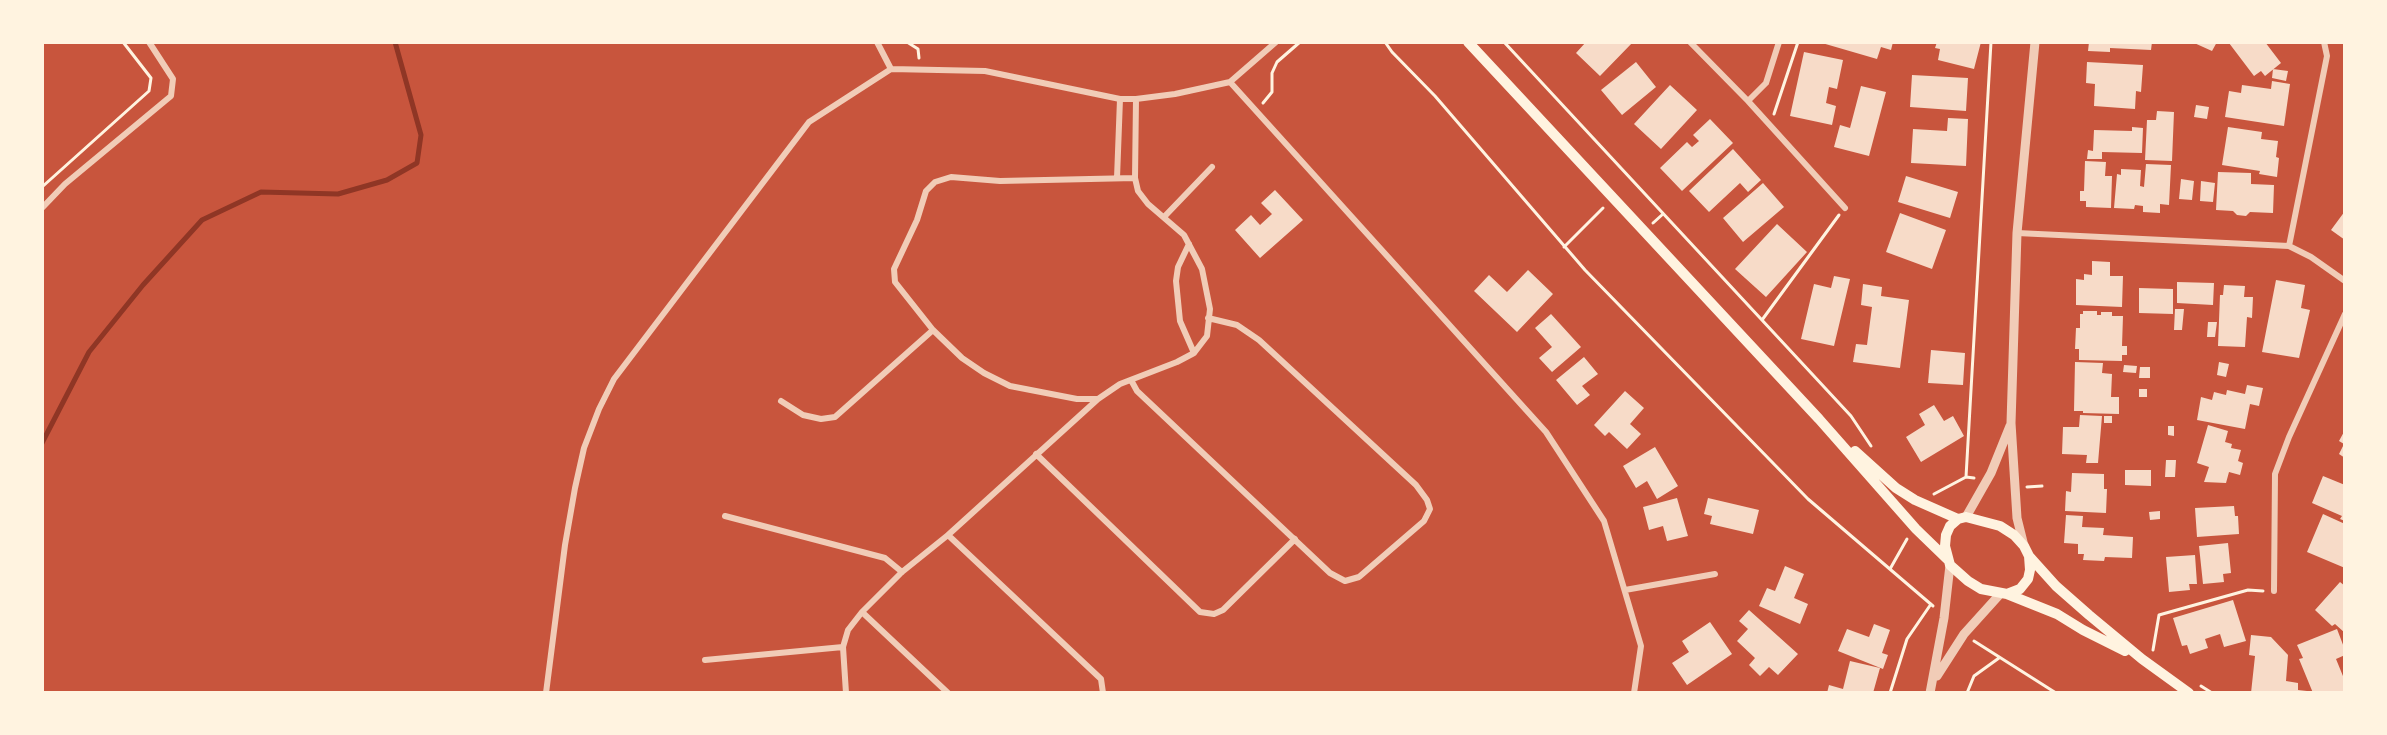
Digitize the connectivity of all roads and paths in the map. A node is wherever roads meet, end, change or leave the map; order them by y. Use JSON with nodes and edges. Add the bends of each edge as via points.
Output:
{"nodes":[{"id":1,"x":123,"y":42,"type":"edge"},
{"id":2,"x":148,"y":42,"type":"edge"},
{"id":3,"x":877,"y":42,"type":"edge"},
{"id":4,"x":907,"y":42,"type":"edge"},
{"id":5,"x":1275,"y":42,"type":"edge"},
{"id":6,"x":1300,"y":42,"type":"edge"},
{"id":7,"x":1385,"y":42,"type":"edge"},
{"id":8,"x":1468,"y":42,"type":"edge"},
{"id":9,"x":1504,"y":42,"type":"edge"},
{"id":10,"x":1690,"y":42,"type":"edge"},
{"id":11,"x":1779,"y":42,"type":"edge"},
{"id":12,"x":1798,"y":42,"type":"edge"},
{"id":13,"x":1991,"y":42,"type":"edge"},
{"id":14,"x":2035,"y":42,"type":"edge"},
{"id":15,"x":2324,"y":42,"type":"edge"},
{"id":16,"x":891,"y":69,"type":"junction"},
{"id":17,"x":921,"y":69,"type":"junction"},
{"id":18,"x":1230,"y":82,"type":"junction"},
{"id":19,"x":1120,"y":99,"type":"junction"},
{"id":20,"x":1136,"y":99,"type":"junction"},
{"id":21,"x":1748,"y":101,"type":"junction"},
{"id":22,"x":1256,"y":111,"type":"junction"},
{"id":23,"x":1770,"y":125,"type":"junction"},
{"id":24,"x":1212,"y":167,"type":"dead end"},
{"id":25,"x":1117,"y":178,"type":"junction"},
{"id":26,"x":1135,"y":178,"type":"junction"},
{"id":27,"x":42,"y":187,"type":"edge"},
{"id":28,"x":1612,"y":197,"type":"junction"},
{"id":29,"x":42,"y":208,"type":"edge"},
{"id":30,"x":1845,"y":208,"type":"joint"},
{"id":31,"x":1164,"y":217,"type":"junction"},
{"id":32,"x":2017,"y":233,"type":"junction"},
{"id":33,"x":1189,"y":244,"type":"junction"},
{"id":34,"x":2289,"y":246,"type":"junction"},
{"id":35,"x":1564,"y":247,"type":"junction"},
{"id":36,"x":2345,"y":281,"type":"edge"},
{"id":37,"x":2345,"y":314,"type":"edge"},
{"id":38,"x":1208,"y":318,"type":"junction"},
{"id":39,"x":1762,"y":320,"type":"junction"},
{"id":40,"x":933,"y":330,"type":"junction"},
{"id":41,"x":1194,"y":353,"type":"junction"},
{"id":42,"x":1131,"y":380,"type":"junction"},
{"id":43,"x":1098,"y":399,"type":"junction"},
{"id":44,"x":782,"y":401,"type":"dead end"},
{"id":45,"x":1819,"y":419,"type":"junction"},
{"id":46,"x":2011,"y":423,"type":"junction"},
{"id":47,"x":1872,"y":448,"type":"dead end"},
{"id":48,"x":1036,"y":454,"type":"junction"},
{"id":49,"x":1966,"y":477,"type":"dead end"},
{"id":50,"x":725,"y":516,"type":"dead end"},
{"id":51,"x":1962,"y":518,"type":"junction"},
{"id":52,"x":948,"y":534,"type":"junction"},
{"id":53,"x":1295,"y":539,"type":"junction"},
{"id":54,"x":2026,"y":551,"type":"junction"},
{"id":55,"x":1948,"y":562,"type":"junction"},
{"id":56,"x":902,"y":572,"type":"junction"},
{"id":57,"x":1715,"y":574,"type":"dead end"},
{"id":58,"x":1624,"y":590,"type":"junction"},
{"id":59,"x":2274,"y":591,"type":"joint"},
{"id":60,"x":2004,"y":594,"type":"junction"},
{"id":61,"x":1931,"y":604,"type":"junction"},
{"id":62,"x":862,"y":612,"type":"junction"},
{"id":63,"x":1944,"y":616,"type":"junction"},
{"id":64,"x":1964,"y":634,"type":"junction"},
{"id":65,"x":843,"y":647,"type":"junction"},
{"id":66,"x":2153,"y":653,"type":"dead end"},
{"id":67,"x":1999,"y":657,"type":"junction"},
{"id":68,"x":2142,"y":658,"type":"junction"},
{"id":69,"x":705,"y":660,"type":"dead end"},
{"id":70,"x":2192,"y":680,"type":"dead end"},
{"id":71,"x":1934,"y":681,"type":"junction"},
{"id":72,"x":546,"y":693,"type":"edge"},
{"id":73,"x":846,"y":693,"type":"edge"},
{"id":74,"x":948,"y":693,"type":"edge"},
{"id":75,"x":1103,"y":693,"type":"edge"},
{"id":76,"x":1634,"y":693,"type":"edge"},
{"id":77,"x":1890,"y":693,"type":"edge"},
{"id":78,"x":1930,"y":693,"type":"edge"},
{"id":79,"x":1967,"y":693,"type":"edge"},
{"id":80,"x":2056,"y":693,"type":"edge"},
{"id":81,"x":2189,"y":693,"type":"edge"},
{"id":82,"x":2212,"y":693,"type":"edge"}],
"edges":[{"from":1,"to":27,"type":"path","via":[[151,78],[149,91]]},
{"from":2,"to":29,"type":"street","via":[[173,79],[171,96],[65,184]]},
{"from":3,"to":16,"type":"street"},
{"from":4,"to":17,"type":"path","via":[[918,49]]},
{"from":5,"to":18,"type":"street"},
{"from":6,"to":22,"type":"path","via":[[1277,62],[1272,73],[1272,93]]},
{"from":7,"to":35,"type":"path"},
{"from":8,"to":28,"type":"main road"},
{"from":9,"to":39,"type":"path"},
{"from":10,"to":21,"type":"street"},
{"from":11,"to":21,"type":"street","via":[[1766,83]]},
{"from":12,"to":23,"type":"path"},
{"from":13,"to":49,"type":"path"},
{"from":14,"to":32,"type":"street"},
{"from":15,"to":34,"type":"street","via":[[2327,56]]},
{"from":16,"to":17,"type":"street"},
{"from":16,"to":72,"type":"street","via":[[809,122],[614,380],[584,448],[575,488]]},
{"from":17,"to":19,"type":"street","via":[[985,71]]},
{"from":18,"to":20,"type":"street"},
{"from":18,"to":22,"type":"street"},
{"from":19,"to":20,"type":"street"},
{"from":19,"to":25,"type":"street"},
{"from":20,"to":26,"type":"street"},
{"from":21,"to":23,"type":"street"},
{"from":22,"to":58,"type":"street","via":[[1546,432],[1604,521]]},
{"from":23,"to":30,"type":"street"},
{"from":24,"to":31,"type":"street"},
{"from":25,"to":26,"type":"street"},
{"from":25,"to":40,"type":"street","via":[[1000,182],[951,177],[935,182],[926,191],[894,269],[895,282]]},
{"from":26,"to":31,"type":"street","via":[[1138,191]]},
{"from":28,"to":35,"type":"path"},
{"from":28,"to":45,"type":"main road"},
{"from":30,"to":39,"type":"path"},
{"from":31,"to":33,"type":"street"},
{"from":32,"to":34,"type":"street"},
{"from":32,"to":46,"type":"street"},
{"from":33,"to":38,"type":"street","via":[[1202,269],[1210,309]]},
{"from":33,"to":41,"type":"street","via":[[1176,281],[1180,321]]},
{"from":34,"to":36,"type":"street"},
{"from":35,"to":61,"type":"path","via":[[1808,499]]},
{"from":37,"to":59,"type":"street","via":[[2275,474]]},
{"from":38,"to":41,"type":"street","via":[[1207,336]]},
{"from":38,"to":53,"type":"street","via":[[1237,325],[1259,340],[1416,485],[1430,509],[1401,543],[1359,577],[1345,580],[1330,573]]},
{"from":39,"to":47,"type":"path","via":[[1851,416]]},
{"from":40,"to":43,"type":"street","via":[[962,358],[1010,386],[1077,399]]},
{"from":40,"to":44,"type":"street","via":[[835,417],[803,415]]},
{"from":41,"to":42,"type":"street"},
{"from":42,"to":43,"type":"street"},
{"from":42,"to":53,"type":"street","via":[[1137,391]]},
{"from":43,"to":48,"type":"street"},
{"from":45,"to":51,"type":"main road","via":[[1896,488],[1915,500]]},
{"from":45,"to":55,"type":"main road"},
{"from":46,"to":51,"type":"street","via":[[1991,472]]},
{"from":46,"to":54,"type":"street","via":[[2017,518]]},
{"from":48,"to":52,"type":"street"},
{"from":48,"to":53,"type":"street","via":[[1200,612],[1214,614],[1223,610]]},
{"from":50,"to":56,"type":"street","via":[[885,558]]},
{"from":51,"to":54,"type":"main road","via":[[2000,526],[2014,535]]},
{"from":51,"to":55,"type":"main road","via":[[1950,526],[1946,535]]},
{"from":52,"to":56,"type":"street"},
{"from":52,"to":75,"type":"street","via":[[1101,679]]},
{"from":54,"to":60,"type":"main road","via":[[2028,579],[2020,589]]},
{"from":54,"to":68,"type":"main road","via":[[2056,586]]},
{"from":55,"to":60,"type":"main road","via":[[1974,585]]},
{"from":55,"to":63,"type":"street"},
{"from":56,"to":62,"type":"street"},
{"from":57,"to":58,"type":"street"},
{"from":58,"to":76,"type":"street","via":[[1641,646]]},
{"from":59,"to":66,"type":"path","via":[[2248,591],[2159,615]]},
{"from":60,"to":64,"type":"street"},
{"from":60,"to":68,"type":"main road","via":[[2056,614]]},
{"from":61,"to":63,"type":"path"},
{"from":61,"to":77,"type":"path","via":[[1907,639]]},
{"from":62,"to":65,"type":"street","via":[[848,630]]},
{"from":62,"to":74,"type":"street"},
{"from":63,"to":71,"type":"street"},
{"from":64,"to":67,"type":"path"},
{"from":64,"to":71,"type":"street"},
{"from":65,"to":69,"type":"street"},
{"from":65,"to":73,"type":"street"},
{"from":67,"to":79,"type":"path","via":[[1974,676]]},
{"from":67,"to":80,"type":"path"},
{"from":68,"to":81,"type":"main road"},
{"from":70,"to":82,"type":"path"},
{"from":71,"to":78,"type":"street"}]}
